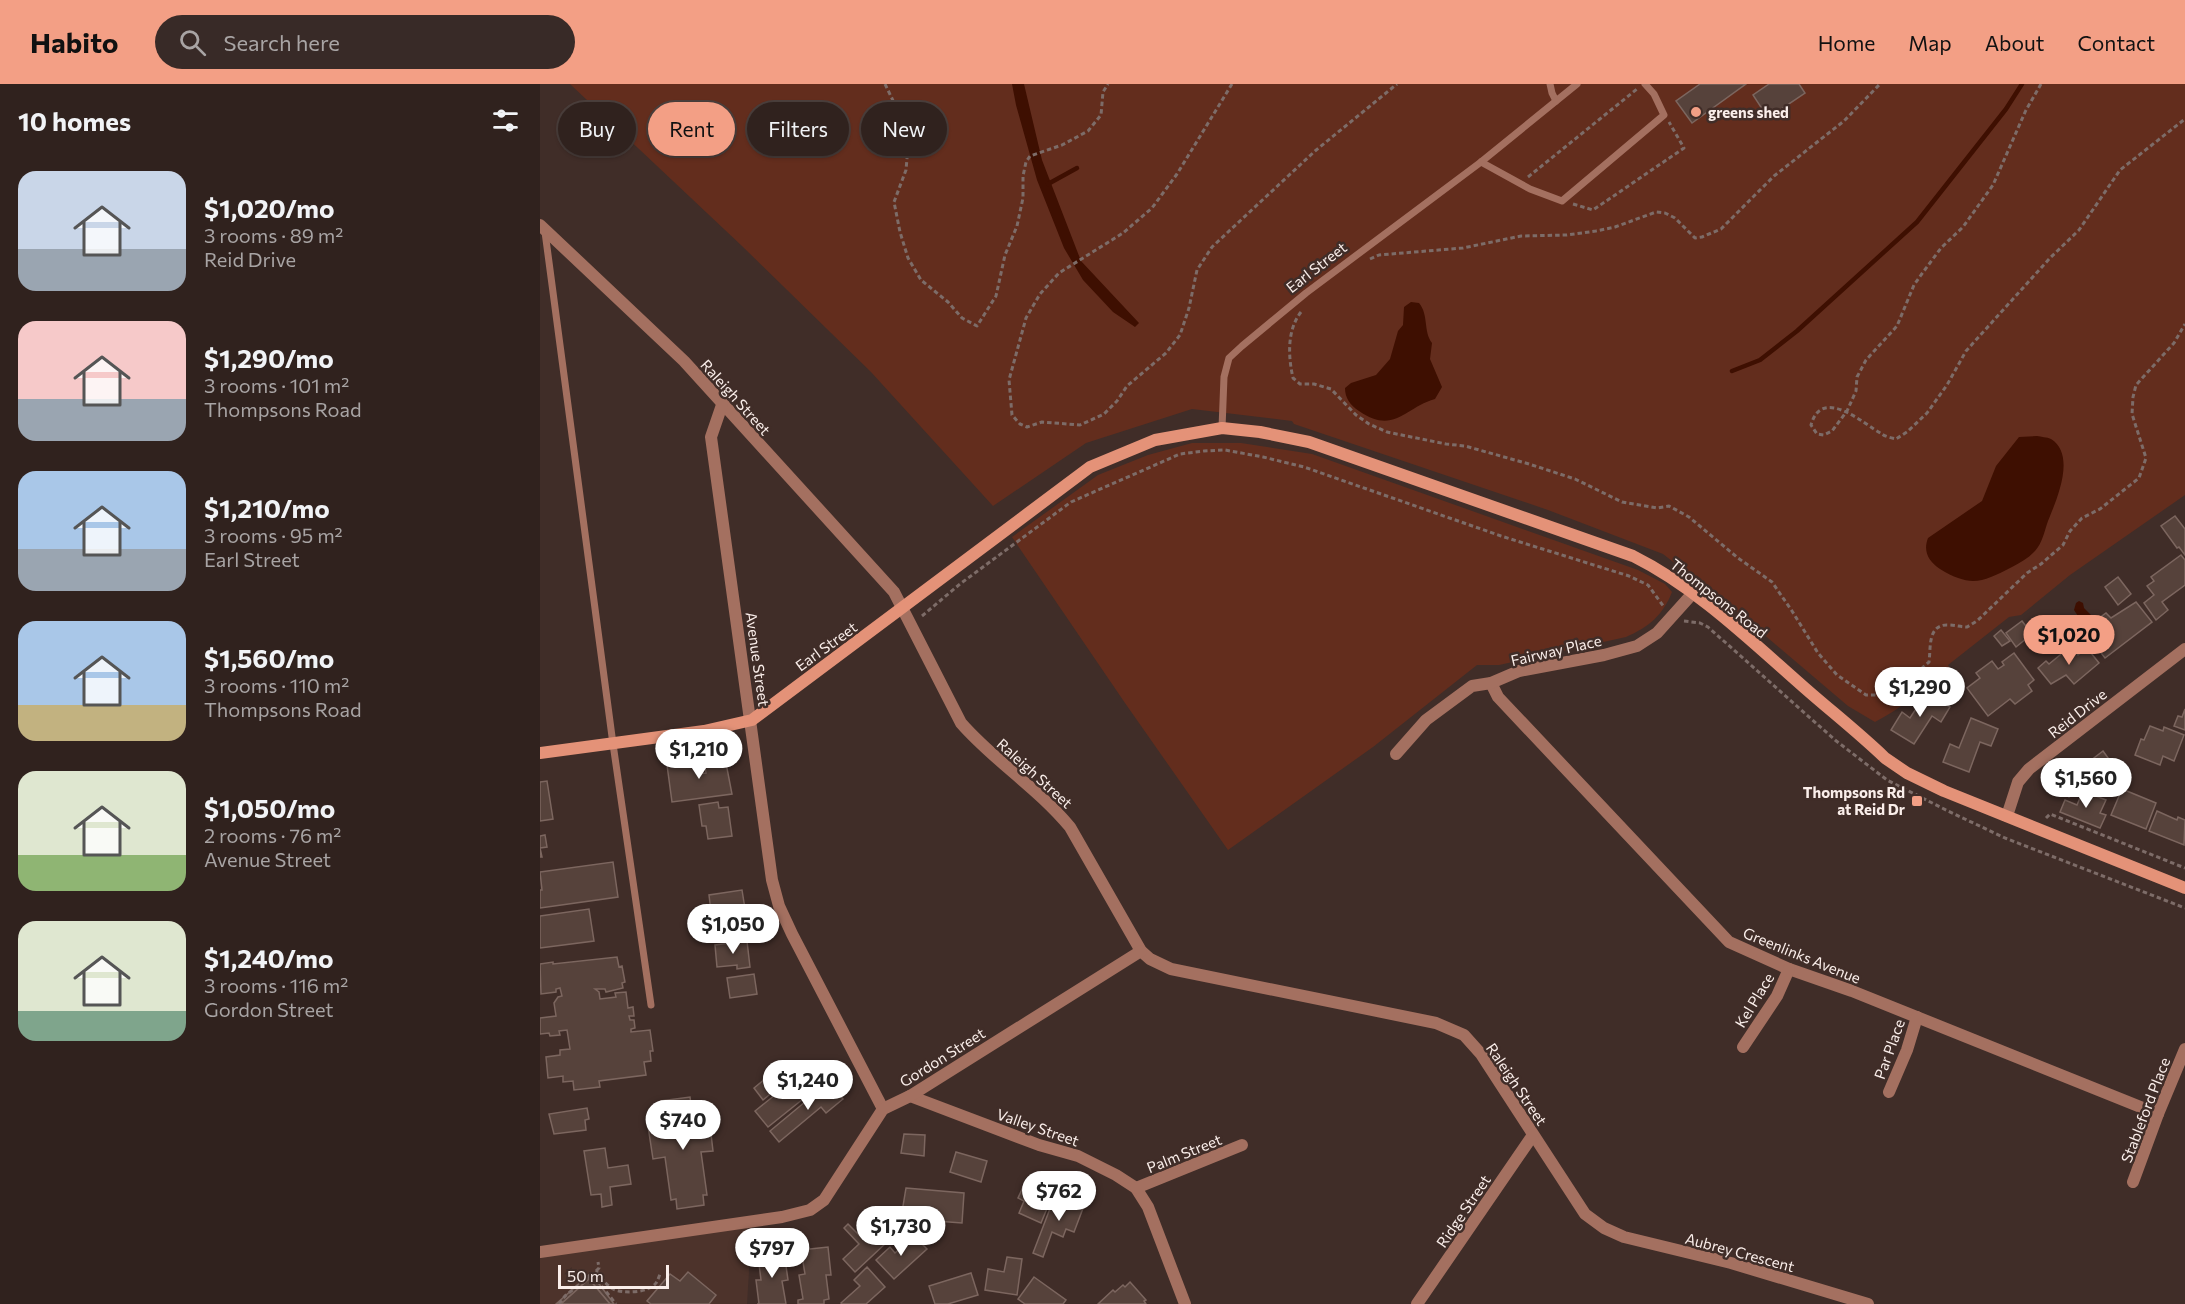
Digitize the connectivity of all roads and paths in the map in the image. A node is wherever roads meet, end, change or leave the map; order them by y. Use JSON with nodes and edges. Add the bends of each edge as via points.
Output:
{"nodes":[{"id":1,"x":885,"y":84,"type":"edge"},
{"id":2,"x":1108,"y":84,"type":"edge"},
{"id":3,"x":1232,"y":84,"type":"edge"},
{"id":4,"x":1397,"y":84,"type":"edge"},
{"id":5,"x":1550,"y":84,"type":"edge"},
{"id":6,"x":1577,"y":84,"type":"edge"},
{"id":7,"x":1644,"y":84,"type":"edge"},
{"id":8,"x":1880,"y":84,"type":"edge"},
{"id":9,"x":2041,"y":84,"type":"edge"},
{"id":10,"x":1556,"y":101,"type":"junction"},
{"id":11,"x":1664,"y":115,"type":"junction"},
{"id":12,"x":2185,"y":119,"type":"edge"},
{"id":13,"x":1481,"y":162,"type":"junction"},
{"id":14,"x":1521,"y":183,"type":"junction"},
{"id":15,"x":1562,"y":201,"type":"junction"},
{"id":16,"x":543,"y":228,"type":"edge"},
{"id":17,"x":1361,"y":265,"type":"dead end"},
{"id":18,"x":1307,"y":307,"type":"dead end"},
{"id":19,"x":2185,"y":324,"type":"edge"},
{"id":20,"x":722,"y":405,"type":"junction"},
{"id":21,"x":1847,"y":411,"type":"junction"},
{"id":22,"x":1222,"y":428,"type":"junction"},
{"id":23,"x":1090,"y":467,"type":"joint"},
{"id":24,"x":1693,"y":593,"type":"junction"},
{"id":25,"x":903,"y":608,"type":"junction"},
{"id":26,"x":1664,"y":608,"type":"dead end"},
{"id":27,"x":911,"y":625,"type":"junction"},
{"id":28,"x":2184,"y":650,"type":"edge"},
{"id":29,"x":1491,"y":683,"type":"junction"},
{"id":30,"x":752,"y":720,"type":"junction"},
{"id":31,"x":613,"y":744,"type":"junction"},
{"id":32,"x":540,"y":753,"type":"edge"},
{"id":33,"x":1396,"y":754,"type":"dead end"},
{"id":34,"x":2050,"y":813,"type":"dead end"},
{"id":35,"x":2007,"y":816,"type":"junction"},
{"id":36,"x":2023,"y":844,"type":"dead end"},
{"id":37,"x":2185,"y":868,"type":"edge"},
{"id":38,"x":2185,"y":888,"type":"edge"},
{"id":39,"x":2185,"y":908,"type":"edge"},
{"id":40,"x":1140,"y":951,"type":"junction"},
{"id":41,"x":1789,"y":969,"type":"junction"},
{"id":42,"x":651,"y":1005,"type":"dead end"},
{"id":43,"x":1917,"y":1017,"type":"junction"},
{"id":44,"x":1743,"y":1047,"type":"dead end"},
{"id":45,"x":2185,"y":1049,"type":"edge"},
{"id":46,"x":1889,"y":1092,"type":"dead end"},
{"id":47,"x":910,"y":1096,"type":"junction"},
{"id":48,"x":883,"y":1109,"type":"junction"},
{"id":49,"x":2158,"y":1114,"type":"junction"},
{"id":50,"x":1533,"y":1135,"type":"junction"},
{"id":51,"x":1242,"y":1145,"type":"dead end"},
{"id":52,"x":2133,"y":1182,"type":"dead end"},
{"id":53,"x":1136,"y":1188,"type":"junction"},
{"id":54,"x":1604,"y":1228,"type":"joint"},
{"id":55,"x":540,"y":1252,"type":"edge"},
{"id":56,"x":598,"y":1262,"type":"dead end"},
{"id":57,"x":596,"y":1271,"type":"junction"},
{"id":58,"x":592,"y":1274,"type":"junction"},
{"id":59,"x":660,"y":1274,"type":"dead end"},
{"id":60,"x":558,"y":1304,"type":"edge"},
{"id":61,"x":616,"y":1304,"type":"edge"},
{"id":62,"x":1185,"y":1304,"type":"edge"},
{"id":63,"x":1417,"y":1304,"type":"edge"},
{"id":64,"x":1868,"y":1304,"type":"edge"}],
"edges":[{"from":1,"to":2,"type":"path","via":[[899,113],[908,147],[906,170],[894,202],[908,258],[921,280],[962,318],[977,326],[996,296],[1005,255],[1017,226],[1026,162],[1030,156],[1062,146],[1088,131],[1101,115],[1103,92]]},
{"from":3,"to":4,"type":"path","via":[[1152,208],[1123,233],[1059,273],[1040,294],[1026,318],[1009,380],[1012,415],[1020,424],[1080,425],[1104,414],[1180,335],[1197,270],[1212,247],[1316,151]]},
{"from":5,"to":10,"type":"lane"},
{"from":6,"to":10,"type":"lane","name":"Earl Street"},
{"from":7,"to":11,"type":"lane"},
{"from":7,"to":14,"type":"path"},
{"from":8,"to":17,"type":"path","via":[[1844,121],[1774,176],[1721,229],[1702,237],[1695,238],[1675,219],[1656,212],[1596,231],[1521,236],[1463,248],[1379,255]]},
{"from":9,"to":21,"type":"path","via":[[1993,185],[1914,285],[1897,326],[1866,360]]},
{"from":10,"to":13,"type":"lane","name":"Earl Street"},
{"from":11,"to":15,"type":"lane"},
{"from":11,"to":15,"type":"path","via":[[1684,148],[1593,210]]},
{"from":12,"to":21,"type":"path","via":[[2120,170],[2079,230],[1986,327],[1927,413],[1907,432],[1896,439]]},
{"from":13,"to":14,"type":"lane"},
{"from":13,"to":22,"type":"lane","name":"Earl Street","via":[[1306,293],[1229,358],[1224,377]]},
{"from":14,"to":15,"type":"lane"},
{"from":16,"to":20,"type":"street","name":"Raleigh Street","via":[[684,360]]},
{"from":16,"to":31,"type":"lane"},
{"from":18,"to":19,"type":"path","via":[[1294,321],[1291,333],[1290,365],[1293,378],[1300,384],[1331,389],[1356,415],[1387,432],[1465,446],[1529,464],[1575,479],[1622,502],[1657,508],[1669,506],[1689,517],[1772,582],[1837,675],[1875,697],[1891,695],[1929,662],[1930,639],[1939,627],[1967,627],[1977,621],[2063,545],[2082,518],[2139,478],[2146,458],[2132,414],[2136,385],[2174,343]]},
{"from":20,"to":25,"type":"street","name":"Raleigh Street","via":[[894,592]]},
{"from":20,"to":30,"type":"street","name":"Avenue Street","via":[[711,436]]},
{"from":21,"to":21,"type":"path","via":[[1820,411],[1811,424],[1817,434],[1824,435],[1832,431]]},
{"from":22,"to":23,"type":"street","name":"Thompsons Road","via":[[1155,440]]},
{"from":22,"to":24,"type":"street","name":"Thompsons Road","via":[[1309,442],[1640,560]]},
{"from":23,"to":25,"type":"street","name":"Earl Street"},
{"from":24,"to":29,"type":"street","name":"Fairway Place","via":[[1657,633],[1638,646],[1518,671]]},
{"from":24,"to":35,"type":"street","name":"Thompsons Road","via":[[1885,758],[1907,773]]},
{"from":25,"to":27,"type":"street","name":"Raleigh Street"},
{"from":25,"to":30,"type":"street","name":"Earl Street"},
{"from":26,"to":27,"type":"path","via":[[1648,585],[1629,576],[1304,467],[1225,450],[1204,450],[1180,454],[1071,502]]},
{"from":27,"to":40,"type":"street","name":"Raleigh Street","via":[[961,723],[1070,827]]},
{"from":28,"to":35,"type":"street","name":"Reid Drive","via":[[2029,769],[2018,782]]},
{"from":29,"to":33,"type":"street","name":"Fairway Place","via":[[1472,686],[1426,720]]},
{"from":29,"to":41,"type":"street","name":"Greenlinks Avenue","via":[[1498,697],[1729,942]]},
{"from":30,"to":31,"type":"street","name":"Earl Street"},
{"from":30,"to":48,"type":"street","name":"Avenue Street","via":[[778,906]]},
{"from":31,"to":32,"type":"street","name":"Earl Street"},
{"from":31,"to":42,"type":"lane"},
{"from":34,"to":37,"type":"path"},
{"from":35,"to":38,"type":"street","name":"Thompsons Road"},
{"from":36,"to":39,"type":"path"},
{"from":40,"to":47,"type":"street","name":"Gordon Street"},
{"from":40,"to":50,"type":"street","name":"Raleigh Street","via":[[1171,969],[1436,1023],[1464,1035],[1481,1054]]},
{"from":41,"to":43,"type":"street","name":"Greenlinks Avenue"},
{"from":41,"to":44,"type":"street","name":"Kel Place","via":[[1777,996]]},
{"from":43,"to":46,"type":"street","name":"Par Place"},
{"from":43,"to":49,"type":"street","name":"Greenlinks Avenue"},
{"from":45,"to":49,"type":"street","name":"Stableford Place"},
{"from":47,"to":48,"type":"street","name":"Gordon Street"},
{"from":47,"to":53,"type":"street","name":"Valley Street","via":[[1078,1156]]},
{"from":48,"to":55,"type":"street","via":[[828,1195],[810,1210]]},
{"from":49,"to":52,"type":"street","name":"Stableford Place"},
{"from":50,"to":54,"type":"street","name":"Raleigh Street","via":[[1585,1214]]},
{"from":50,"to":63,"type":"street","name":"Ridge Street"},
{"from":51,"to":53,"type":"street","name":"Palm Street"},
{"from":53,"to":62,"type":"street","name":"Valley Street","via":[[1148,1207]]},
{"from":54,"to":64,"type":"street","name":"Aubrey Crescent","via":[[1624,1237],[1731,1263]]},
{"from":56,"to":57,"type":"path"},
{"from":57,"to":58,"type":"path"},
{"from":57,"to":59,"type":"path","via":[[608,1285],[624,1291],[651,1288]]},
{"from":58,"to":60,"type":"path"},
{"from":58,"to":61,"type":"path"}]}
